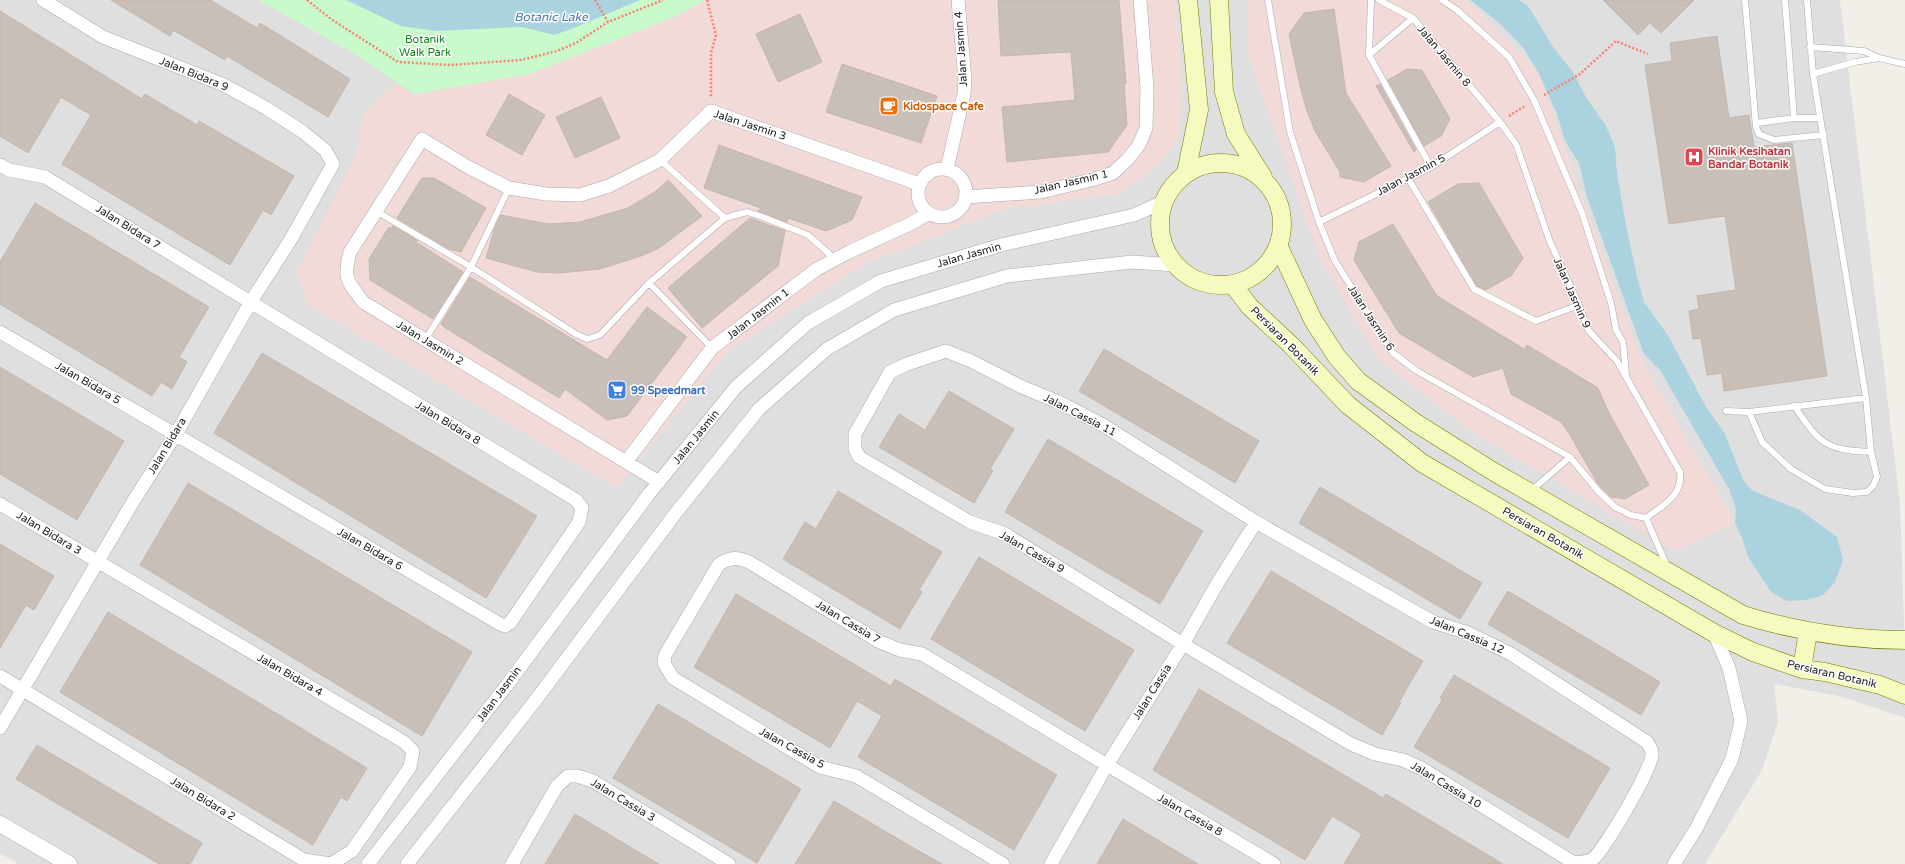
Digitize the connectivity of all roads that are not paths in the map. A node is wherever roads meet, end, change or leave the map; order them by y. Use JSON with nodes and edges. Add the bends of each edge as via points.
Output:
{"nodes":[{"id":1,"x":43,"y":0,"type":"edge"},
{"id":2,"x":958,"y":0,"type":"edge"},
{"id":3,"x":1140,"y":0,"type":"edge"},
{"id":4,"x":1188,"y":0,"type":"edge"},
{"id":5,"x":1218,"y":0,"type":"edge"},
{"id":6,"x":1268,"y":0,"type":"edge"},
{"id":7,"x":1371,"y":0,"type":"edge"},
{"id":8,"x":1379,"y":0,"type":"edge"},
{"id":9,"x":1442,"y":0,"type":"edge"},
{"id":10,"x":1745,"y":0,"type":"edge"},
{"id":11,"x":1785,"y":0,"type":"edge"},
{"id":12,"x":1807,"y":0,"type":"edge"},
{"id":13,"x":1413,"y":18,"type":"junction"},
{"id":14,"x":1810,"y":47,"type":"junction"},
{"id":15,"x":1369,"y":55,"type":"junction"},
{"id":16,"x":1879,"y":58,"type":"junction"},
{"id":17,"x":1905,"y":64,"type":"edge"},
{"id":18,"x":1813,"y":74,"type":"junction"},
{"id":19,"x":1794,"y":118,"type":"junction"},
{"id":20,"x":1820,"y":118,"type":"junction"},
{"id":21,"x":1500,"y":122,"type":"junction"},
{"id":22,"x":1757,"y":123,"type":"junction"},
{"id":23,"x":1824,"y":135,"type":"junction"},
{"id":24,"x":422,"y":139,"type":"joint"},
{"id":25,"x":660,"y":160,"type":"junction"},
{"id":26,"x":0,"y":164,"type":"edge"},
{"id":27,"x":333,"y":164,"type":"joint"},
{"id":28,"x":1431,"y":167,"type":"junction"},
{"id":29,"x":947,"y":169,"type":"junction"},
{"id":30,"x":1186,"y":173,"type":"junction"},
{"id":31,"x":1408,"y":178,"type":"junction"},
{"id":32,"x":1267,"y":183,"type":"junction"},
{"id":33,"x":919,"y":184,"type":"junction"},
{"id":34,"x":510,"y":188,"type":"junction"},
{"id":35,"x":965,"y":197,"type":"junction"},
{"id":36,"x":1163,"y":202,"type":"junction"},
{"id":37,"x":376,"y":211,"type":"junction"},
{"id":38,"x":929,"y":213,"type":"junction"},
{"id":39,"x":725,"y":218,"type":"junction"},
{"id":40,"x":1319,"y":222,"type":"junction"},
{"id":41,"x":1279,"y":247,"type":"junction"},
{"id":42,"x":835,"y":259,"type":"junction"},
{"id":43,"x":1175,"y":265,"type":"junction"},
{"id":44,"x":471,"y":267,"type":"junction"},
{"id":45,"x":648,"y":284,"type":"junction"},
{"id":46,"x":1234,"y":285,"type":"junction"},
{"id":47,"x":250,"y":303,"type":"junction"},
{"id":48,"x":1579,"y":305,"type":"junction"},
{"id":49,"x":0,"y":332,"type":"edge"},
{"id":50,"x":425,"y":340,"type":"junction"},
{"id":51,"x":712,"y":348,"type":"junction"},
{"id":52,"x":1626,"y":377,"type":"junction"},
{"id":53,"x":879,"y":390,"type":"joint"},
{"id":54,"x":1866,"y":398,"type":"junction"},
{"id":55,"x":1794,"y":406,"type":"junction"},
{"id":56,"x":1726,"y":411,"type":"dead end"},
{"id":57,"x":1749,"y":412,"type":"junction"},
{"id":58,"x":176,"y":434,"type":"junction"},
{"id":59,"x":1871,"y":452,"type":"junction"},
{"id":60,"x":1570,"y":457,"type":"junction"},
{"id":61,"x":626,"y":462,"type":"junction"},
{"id":62,"x":660,"y":482,"type":"junction"},
{"id":63,"x":1530,"y":492,"type":"junction"},
{"id":64,"x":0,"y":504,"type":"edge"},
{"id":65,"x":1646,"y":518,"type":"junction"},
{"id":66,"x":1256,"y":522,"type":"junction"},
{"id":67,"x":98,"y":562,"type":"junction"},
{"id":68,"x":546,"y":570,"type":"joint"},
{"id":69,"x":1670,"y":573,"type":"junction"},
{"id":70,"x":692,"y":608,"type":"joint"},
{"id":71,"x":1808,"y":631,"type":"junction"},
{"id":72,"x":1714,"y":633,"type":"junction"},
{"id":73,"x":1905,"y":640,"type":"edge"},
{"id":74,"x":1183,"y":644,"type":"junction"},
{"id":75,"x":1802,"y":669,"type":"junction"},
{"id":76,"x":0,"y":676,"type":"edge"},
{"id":77,"x":23,"y":690,"type":"junction"},
{"id":78,"x":1905,"y":695,"type":"edge"},
{"id":79,"x":0,"y":728,"type":"edge"},
{"id":80,"x":1106,"y":766,"type":"junction"},
{"id":81,"x":1625,"y":811,"type":"joint"},
{"id":82,"x":375,"y":817,"type":"joint"},
{"id":83,"x":0,"y":824,"type":"edge"},
{"id":84,"x":69,"y":864,"type":"edge"},
{"id":85,"x":368,"y":864,"type":"edge"},
{"id":86,"x":407,"y":864,"type":"edge"},
{"id":87,"x":512,"y":864,"type":"edge"},
{"id":88,"x":729,"y":864,"type":"edge"},
{"id":89,"x":1003,"y":864,"type":"edge"},
{"id":90,"x":1051,"y":864,"type":"edge"},
{"id":91,"x":1274,"y":864,"type":"edge"},
{"id":92,"x":1674,"y":864,"type":"edge"}],
"edges":[{"from":1,"to":27,"type":"street","name":"Jalan Bidara 9","via":[[103,37],[224,85],[248,98],[304,132],[325,150]]},
{"from":2,"to":29,"type":"street","name":"Jalan Jasmin 4","via":[[965,80]]},
{"from":3,"to":35,"type":"street","name":"Jalan Jasmin 1","via":[[1147,88],[1146,128],[1139,145],[1127,160],[1113,173],[1041,192]]},
{"from":4,"to":30,"type":"main road","via":[[1199,110]]},
{"from":5,"to":32,"type":"main road","via":[[1224,92],[1236,134]]},
{"from":6,"to":40,"type":"lane","name":"Jalan Jasmin 6","via":[[1290,132]]},
{"from":7,"to":15,"type":"lane"},
{"from":8,"to":13,"type":"lane","name":"Jalan Jasmin 8"},
{"from":9,"to":52,"type":"lane","via":[[1457,10],[1509,57],[1537,99],[1582,213],[1611,303],[1616,330],[1623,342]]},
{"from":10,"to":22,"type":"lane"},
{"from":11,"to":19,"type":"lane"},
{"from":12,"to":14,"type":"lane"},
{"from":13,"to":15,"type":"lane"},
{"from":13,"to":21,"type":"lane","name":"Jalan Jasmin 8"},
{"from":14,"to":16,"type":"lane","via":[[1864,51]]},
{"from":14,"to":18,"type":"lane"},
{"from":15,"to":28,"type":"lane"},
{"from":16,"to":17,"type":"lane"},
{"from":16,"to":18,"type":"lane"},
{"from":18,"to":20,"type":"lane"},
{"from":19,"to":20,"type":"lane"},
{"from":19,"to":22,"type":"lane"},
{"from":20,"to":23,"type":"lane"},
{"from":21,"to":28,"type":"lane","name":"Jalan Jasmin 5"},
{"from":21,"to":48,"type":"lane","name":"Jalan Jasmin 9","via":[[1516,144],[1550,242]]},
{"from":22,"to":23,"type":"lane","via":[[1759,134],[1774,140]]},
{"from":23,"to":54,"type":"lane"},
{"from":24,"to":34,"type":"street","name":"Jalan Jasmin 3","via":[[468,167]]},
{"from":24,"to":37,"type":"street","name":"Jalan Jasmin 2"},
{"from":25,"to":33,"type":"street","name":"Jalan Jasmin 3","via":[[711,111]]},
{"from":25,"to":34,"type":"street","name":"Jalan Jasmin 3","via":[[609,186],[580,194],[546,194]]},
{"from":25,"to":39,"type":"lane"},
{"from":26,"to":47,"type":"street","name":"Jalan Bidara 7","via":[[9,170],[45,177]]},
{"from":27,"to":47,"type":"street","name":"Jalan Bidara","via":[[291,239]]},
{"from":28,"to":31,"type":"lane","name":"Jalan Jasmin 5"},
{"from":29,"to":33,"type":"street","via":[[932,170]]},
{"from":29,"to":35,"type":"street","via":[[964,184]]},
{"from":30,"to":32,"type":"main road","via":[[1202,165],[1219,162],[1237,164]]},
{"from":30,"to":36,"type":"main road","via":[[1173,186]]},
{"from":31,"to":40,"type":"lane","name":"Jalan Jasmin 5"},
{"from":31,"to":48,"type":"lane","via":[[1474,289],[1536,321]]},
{"from":32,"to":41,"type":"main road","via":[[1282,213],[1283,230]]},
{"from":33,"to":38,"type":"street","via":[[920,204]]},
{"from":34,"to":44,"type":"lane"},
{"from":35,"to":38,"type":"street","via":[[962,206],[948,216],[940,217]]},
{"from":36,"to":43,"type":"main road","via":[[1159,224],[1163,246]]},
{"from":36,"to":62,"type":"street","name":"Jalan Jasmin","via":[[1134,215],[1001,245],[881,280],[808,324],[736,387]]},
{"from":37,"to":44,"type":"lane"},
{"from":37,"to":50,"type":"street","name":"Jalan Jasmin 2","via":[[350,252],[347,281],[363,302]]},
{"from":38,"to":42,"type":"street","name":"Jalan Jasmin 1"},
{"from":39,"to":42,"type":"lane","via":[[747,212],[760,216],[808,235]]},
{"from":39,"to":45,"type":"lane"},
{"from":40,"to":60,"type":"lane","name":"Jalan Jasmin 6","via":[[1335,261],[1393,353],[1418,371]]},
{"from":41,"to":46,"type":"main road","via":[[1268,264],[1252,278]]},
{"from":41,"to":63,"type":"main road","via":[[1313,320],[1337,357],[1358,381],[1416,423]]},
{"from":42,"to":51,"type":"street","name":"Jalan Jasmin 1","via":[[794,286]]},
{"from":43,"to":46,"type":"main road","via":[[1187,276],[1202,282],[1218,286]]},
{"from":43,"to":86,"type":"street","via":[[1132,262],[1007,276],[894,310],[827,349],[754,415],[674,514],[535,700]]},
{"from":44,"to":45,"type":"lane","via":[[587,339],[600,335]]},
{"from":44,"to":50,"type":"lane"},
{"from":45,"to":51,"type":"lane"},
{"from":46,"to":72,"type":"main road","name":"Persiaran Botanik","via":[[1250,307],[1291,345],[1348,405],[1422,463]]},
{"from":47,"to":58,"type":"street","name":"Jalan Bidara"},
{"from":47,"to":68,"type":"street","name":"Jalan Bidara 8","via":[[576,500],[582,508],[579,522]]},
{"from":48,"to":52,"type":"lane","name":"Jalan Jasmin 9","via":[[1588,330],[1617,361]]},
{"from":49,"to":58,"type":"street","name":"Jalan Bidara 5"},
{"from":50,"to":61,"type":"street","name":"Jalan Jasmin 2"},
{"from":51,"to":61,"type":"street","name":"Jalan Jasmin 1"},
{"from":52,"to":65,"type":"lane","name":"Jalan Jasmin 9","via":[[1680,472],[1681,482],[1675,495]]},
{"from":53,"to":66,"type":"street","name":"Jalan Cassia 11","via":[[890,372],[946,351],[1103,425]]},
{"from":53,"to":74,"type":"street","name":"Jalan Cassia 9","via":[[855,434],[855,449],[859,457],[970,522],[1005,534]]},
{"from":54,"to":55,"type":"lane"},
{"from":54,"to":59,"type":"lane"},
{"from":55,"to":57,"type":"lane"},
{"from":55,"to":59,"type":"lane","via":[[1813,433],[1829,446],[1846,451]]},
{"from":56,"to":57,"type":"lane"},
{"from":57,"to":59,"type":"lane","via":[[1762,442],[1791,469],[1825,489],[1867,492],[1877,477]]},
{"from":58,"to":67,"type":"street","name":"Jalan Bidara"},
{"from":58,"to":68,"type":"street","name":"Jalan Bidara 6","via":[[505,626],[510,623]]},
{"from":60,"to":63,"type":"lane"},
{"from":60,"to":65,"type":"lane","name":"Jalan Jasmin 6","via":[[1615,507],[1631,515]]},
{"from":61,"to":62,"type":"street","name":"Jalan Jasmin 2"},
{"from":62,"to":85,"type":"street","name":"Jalan Jasmin"},
{"from":63,"to":69,"type":"main road"},
{"from":64,"to":67,"type":"street","name":"Jalan Bidara 3"},
{"from":65,"to":69,"type":"lane"},
{"from":66,"to":74,"type":"street","name":"Jalan Cassia"},
{"from":66,"to":81,"type":"street","name":"Jalan Cassia 12","via":[[1433,622],[1468,633],[1511,654],[1647,742],[1652,753],[1651,764]]},
{"from":67,"to":77,"type":"street","name":"Jalan Bidara"},
{"from":67,"to":82,"type":"street","name":"Jalan Bidara 4","via":[[404,742],[413,751],[410,767]]},
{"from":69,"to":71,"type":"main road","via":[[1743,615],[1779,626]]},
{"from":70,"to":80,"type":"street","name":"Jalan Cassia 7","via":[[719,564],[730,558],[740,558],[878,641],[900,650],[922,654]]},
{"from":70,"to":89,"type":"street","name":"Jalan Cassia 5","via":[[665,655],[664,663],[673,678],[820,766],[856,776]]},
{"from":71,"to":73,"type":"main road","via":[[1874,640]]},
{"from":71,"to":75,"type":"main road"},
{"from":72,"to":75,"type":"main road","name":"Persiaran Botanik","via":[[1753,652]]},
{"from":72,"to":92,"type":"street","via":[[1729,668],[1741,721],[1732,759],[1696,830]]},
{"from":74,"to":80,"type":"street","name":"Jalan Cassia"},
{"from":74,"to":81,"type":"street","name":"Jalan Cassia 10","via":[[1351,744],[1421,768],[1574,863],[1594,858]]},
{"from":75,"to":78,"type":"main road","name":"Persiaran Botanik","via":[[1880,685]]},
{"from":76,"to":77,"type":"street","name":"Jalan Bidara 2"},
{"from":77,"to":79,"type":"street","name":"Jalan Bidara"},
{"from":77,"to":82,"type":"street","name":"Jalan Bidara 2","via":[[304,860],[331,864],[352,850]]},
{"from":80,"to":90,"type":"street","name":"Jalan Cassia"},
{"from":80,"to":91,"type":"street","name":"Jalan Cassia 8"},
{"from":83,"to":84,"type":"street"},
{"from":87,"to":88,"type":"street","name":"Jalan Cassia 3","via":[[557,786],[568,776],[593,781]]}]}
